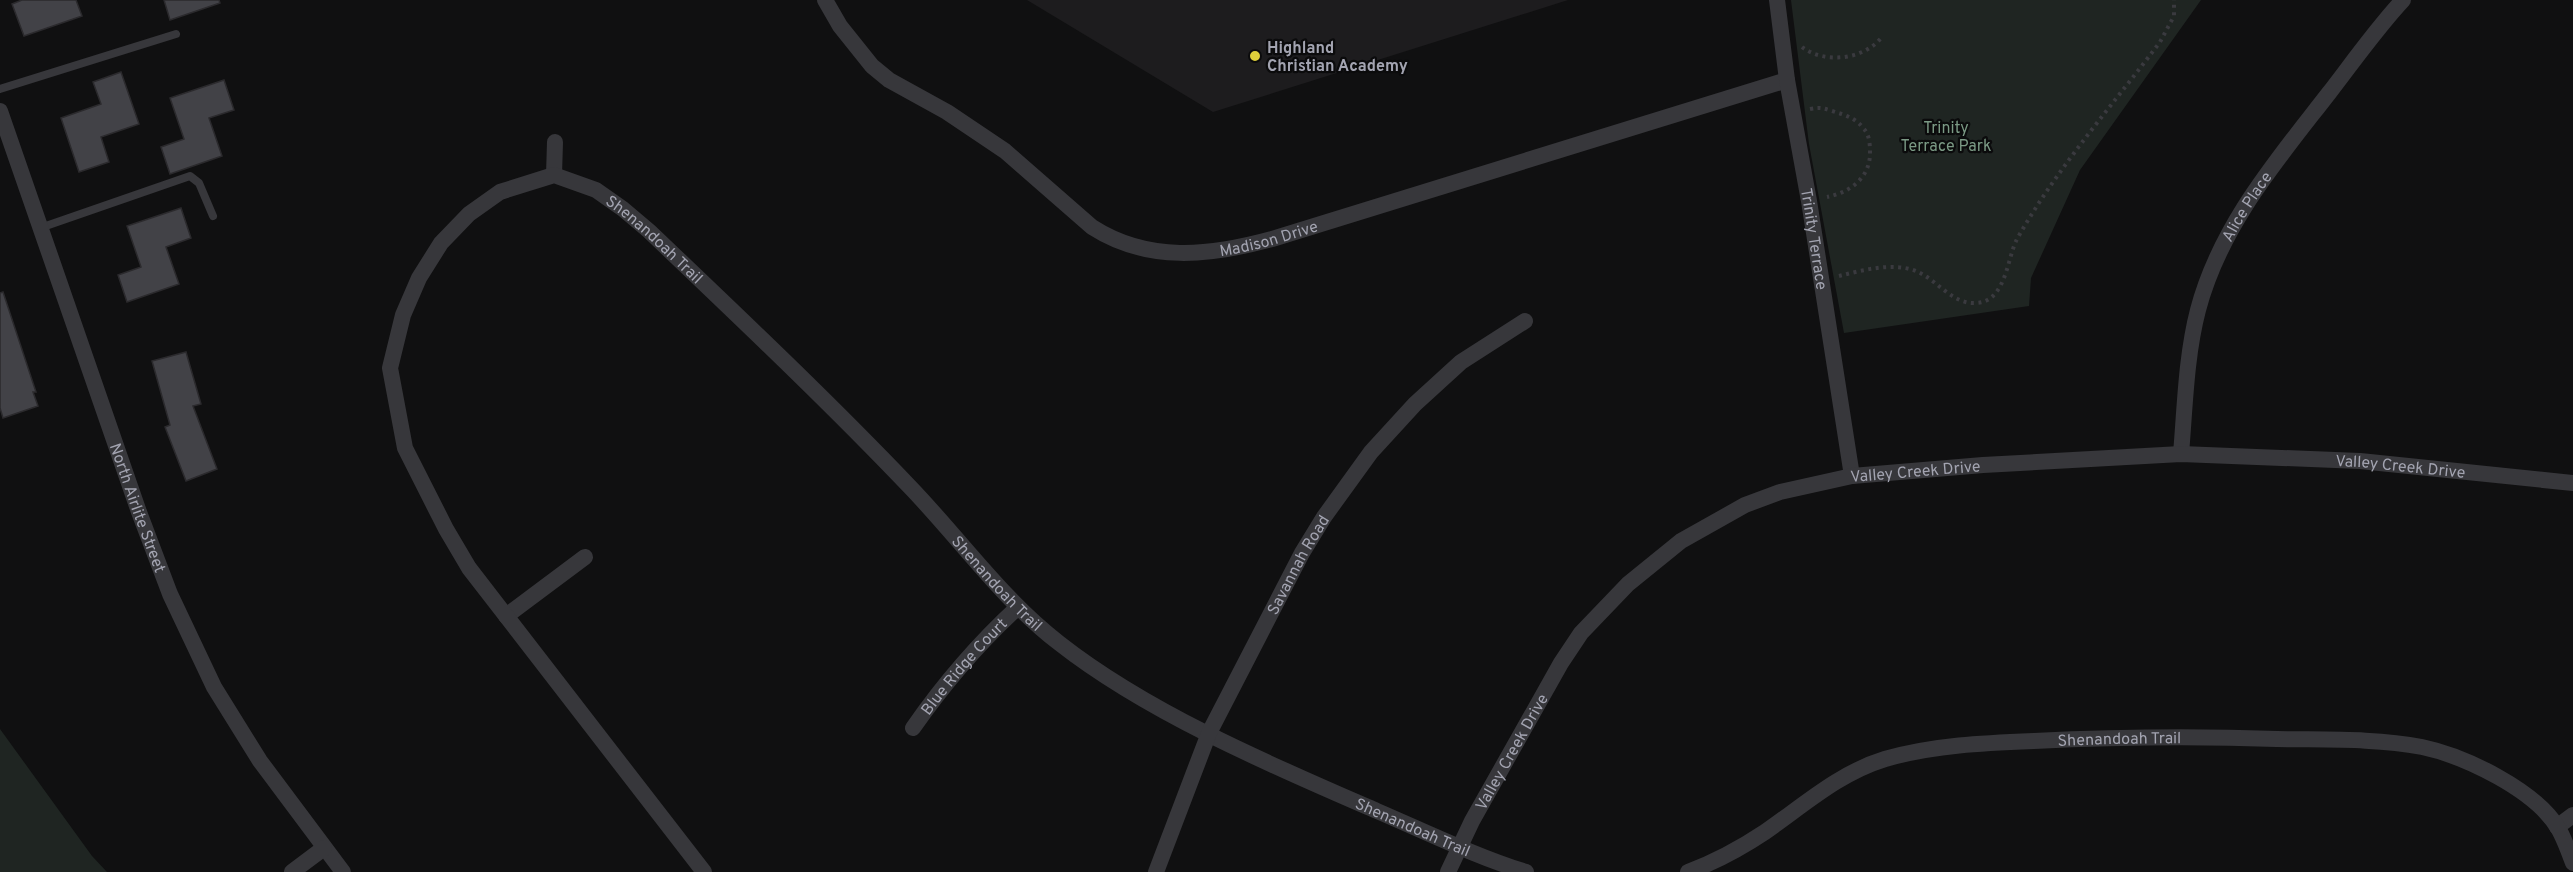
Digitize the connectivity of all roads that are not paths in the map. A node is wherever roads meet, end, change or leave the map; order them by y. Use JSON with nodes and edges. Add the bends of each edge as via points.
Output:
{"nodes":[{"id":1,"x":825,"y":0,"type":"edge"},
{"id":2,"x":1777,"y":0,"type":"edge"},
{"id":3,"x":2403,"y":0,"type":"edge"},
{"id":4,"x":176,"y":34,"type":"dead end"},
{"id":5,"x":1786,"y":80,"type":"junction"},
{"id":6,"x":0,"y":89,"type":"edge"},
{"id":7,"x":0,"y":111,"type":"edge"},
{"id":8,"x":4,"y":134,"type":"edge"},
{"id":9,"x":555,"y":142,"type":"dead end"},
{"id":10,"x":554,"y":175,"type":"junction"},
{"id":11,"x":213,"y":216,"type":"dead end"},
{"id":12,"x":40,"y":228,"type":"junction"},
{"id":13,"x":1525,"y":321,"type":"dead end"},
{"id":14,"x":2181,"y":454,"type":"junction"},
{"id":15,"x":1852,"y":476,"type":"junction"},
{"id":16,"x":2573,"y":483,"type":"edge"},
{"id":17,"x":585,"y":557,"type":"dead end"},
{"id":18,"x":1017,"y":608,"type":"junction"},
{"id":19,"x":506,"y":616,"type":"junction"},
{"id":20,"x":913,"y":728,"type":"dead end"},
{"id":21,"x":1209,"y":733,"type":"junction"},
{"id":22,"x":2573,"y":815,"type":"edge"},
{"id":23,"x":2557,"y":827,"type":"junction"},
{"id":24,"x":1460,"y":846,"type":"junction"},
{"id":25,"x":324,"y":848,"type":"junction"},
{"id":26,"x":2573,"y":863,"type":"edge"},
{"id":27,"x":292,"y":872,"type":"edge"},
{"id":28,"x":343,"y":872,"type":"edge"},
{"id":29,"x":704,"y":872,"type":"edge"},
{"id":30,"x":1156,"y":872,"type":"edge"},
{"id":31,"x":1449,"y":872,"type":"edge"},
{"id":32,"x":1526,"y":872,"type":"edge"},
{"id":33,"x":1688,"y":872,"type":"edge"}],
"edges":[{"from":1,"to":5,"type":"street","name":"Madison Drive","via":[[872,66],[1005,151],[1092,227],[1133,247],[1177,254],[1240,248],[1272,239]]},
{"from":2,"to":5,"type":"street","name":"Trinity Terrace"},
{"from":3,"to":14,"type":"street","name":"Alice Place","via":[[2285,149],[2235,220],[2214,263],[2198,311]]},
{"from":4,"to":6,"type":"lane"},
{"from":5,"to":15,"type":"street","name":"Trinity Terrace"},
{"from":7,"to":8,"type":"street","name":"North Airlite Street"},
{"from":8,"to":12,"type":"street","name":"North Airlite Street"},
{"from":9,"to":10,"type":"street"},
{"from":10,"to":18,"type":"street","name":"Shenandoah Trail","via":[[596,190],[649,231],[863,437],[940,518]]},
{"from":10,"to":19,"type":"street","via":[[500,192],[469,214],[441,243],[419,278],[403,315],[390,368],[405,448],[418,476],[470,568]]},
{"from":11,"to":12,"type":"lane","via":[[199,183],[190,176]]},
{"from":12,"to":25,"type":"street","name":"North Airlite Street","via":[[170,594],[214,687],[260,761]]},
{"from":13,"to":21,"type":"street","name":"Savannah Road","via":[[1461,362],[1414,404],[1371,452],[1302,553]]},
{"from":14,"to":15,"type":"street","name":"Valley Creek Drive"},
{"from":14,"to":16,"type":"street","name":"Valley Creek Drive","via":[[2361,461]]},
{"from":15,"to":24,"type":"street","name":"Valley Creek Drive","via":[[1780,492],[1745,505],[1682,541],[1628,584],[1581,633],[1561,663]]},
{"from":17,"to":19,"type":"street"},
{"from":18,"to":20,"type":"street","name":"Blue Ridge Court","via":[[932,701]]},
{"from":18,"to":21,"type":"street","name":"Shenandoah Trail","via":[[1104,675]]},
{"from":19,"to":29,"type":"street"},
{"from":21,"to":24,"type":"street","name":"Shenandoah Trail","via":[[1301,778]]},
{"from":21,"to":30,"type":"street","name":"Savannah Road"},
{"from":22,"to":23,"type":"street"},
{"from":23,"to":26,"type":"street","name":"Shenandoah Trail"},
{"from":23,"to":33,"type":"street","name":"Shenandoah Trail","via":[[2538,805],[2488,772],[2422,747],[2365,741],[2221,737],[1997,743],[1918,750],[1881,760],[1848,774],[1764,833]]},
{"from":24,"to":31,"type":"street","name":"Valley Creek Drive"},
{"from":24,"to":32,"type":"street","name":"Shenandoah Trail"},
{"from":25,"to":27,"type":"street"},
{"from":25,"to":28,"type":"street","name":"North Airlite Street"}]}
